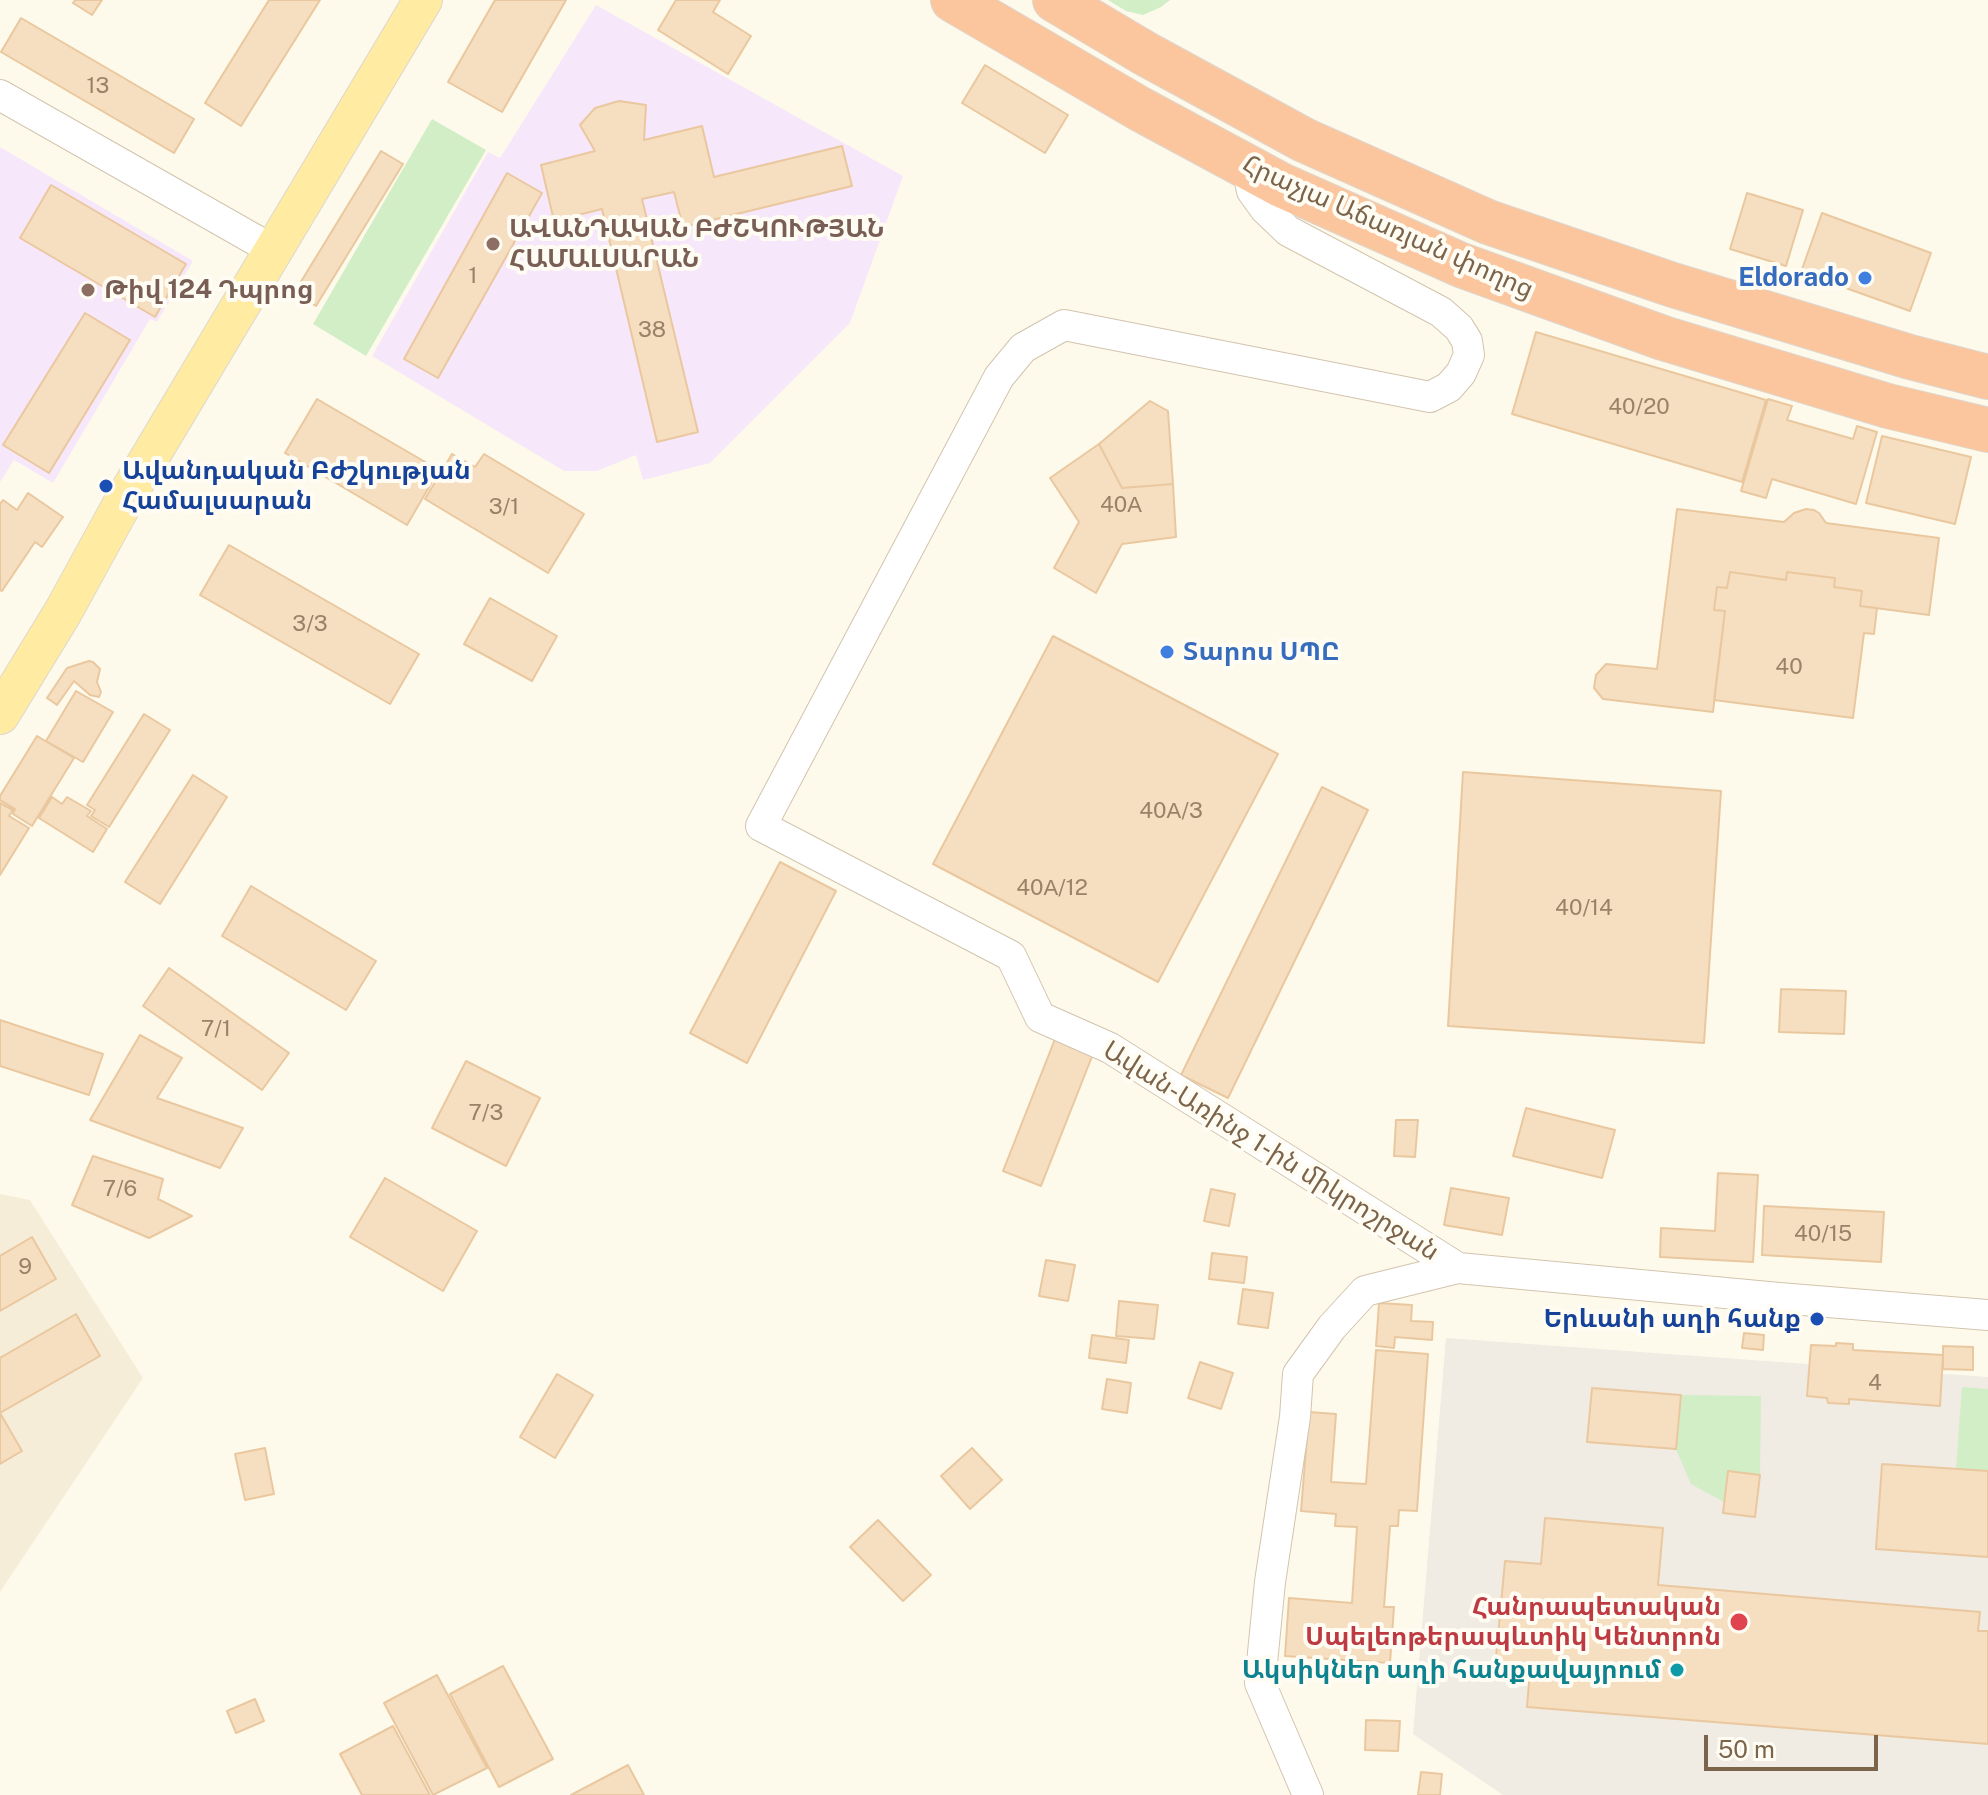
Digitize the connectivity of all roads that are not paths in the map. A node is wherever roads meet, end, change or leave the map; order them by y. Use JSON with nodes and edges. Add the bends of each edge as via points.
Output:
{"nodes":[{"id":1,"x":423,"y":0,"type":"edge"},
{"id":2,"x":953,"y":0,"type":"edge"},
{"id":3,"x":1055,"y":0,"type":"edge"},
{"id":4,"x":0,"y":95,"type":"edge"},
{"id":5,"x":1247,"y":166,"type":"junction"},
{"id":6,"x":273,"y":250,"type":"junction"},
{"id":7,"x":1988,"y":377,"type":"edge"},
{"id":8,"x":1988,"y":430,"type":"edge"},
{"id":9,"x":0,"y":715,"type":"edge"},
{"id":10,"x":1458,"y":1268,"type":"junction"},
{"id":11,"x":1988,"y":1315,"type":"edge"},
{"id":12,"x":1308,"y":1795,"type":"edge"}],
"edges":[{"from":1,"to":6,"type":"main road"},
{"from":2,"to":5,"type":"highway","name":"Հրաչյա Աճառյան փողոց"},
{"from":3,"to":7,"type":"highway","name":"Հրաչյա Աճառյան փողոց","via":[[1304,140],[1488,222],[1688,290]]},
{"from":4,"to":6,"type":"street"},
{"from":5,"to":8,"type":"highway","name":"Հրաչյա Աճառյան փողոց","via":[[1461,265],[1547,297],[1708,352]]},
{"from":5,"to":10,"type":"street","name":"Ավան-Առինջ 1-ին միկրոշրջան","via":[[1252,191],[1288,231],[1441,312],[1459,328],[1469,355],[1461,373],[1430,397],[1064,325],[1023,348],[999,377],[761,826],[1011,956],[1040,1017],[1110,1048]]},
{"from":6,"to":9,"type":"main road"},
{"from":10,"to":11,"type":"street"},
{"from":10,"to":12,"type":"street","name":"Ավան-Առինջ 1-ին միկրոշրջան","via":[[1365,1291],[1298,1374],[1260,1683]]}]}
